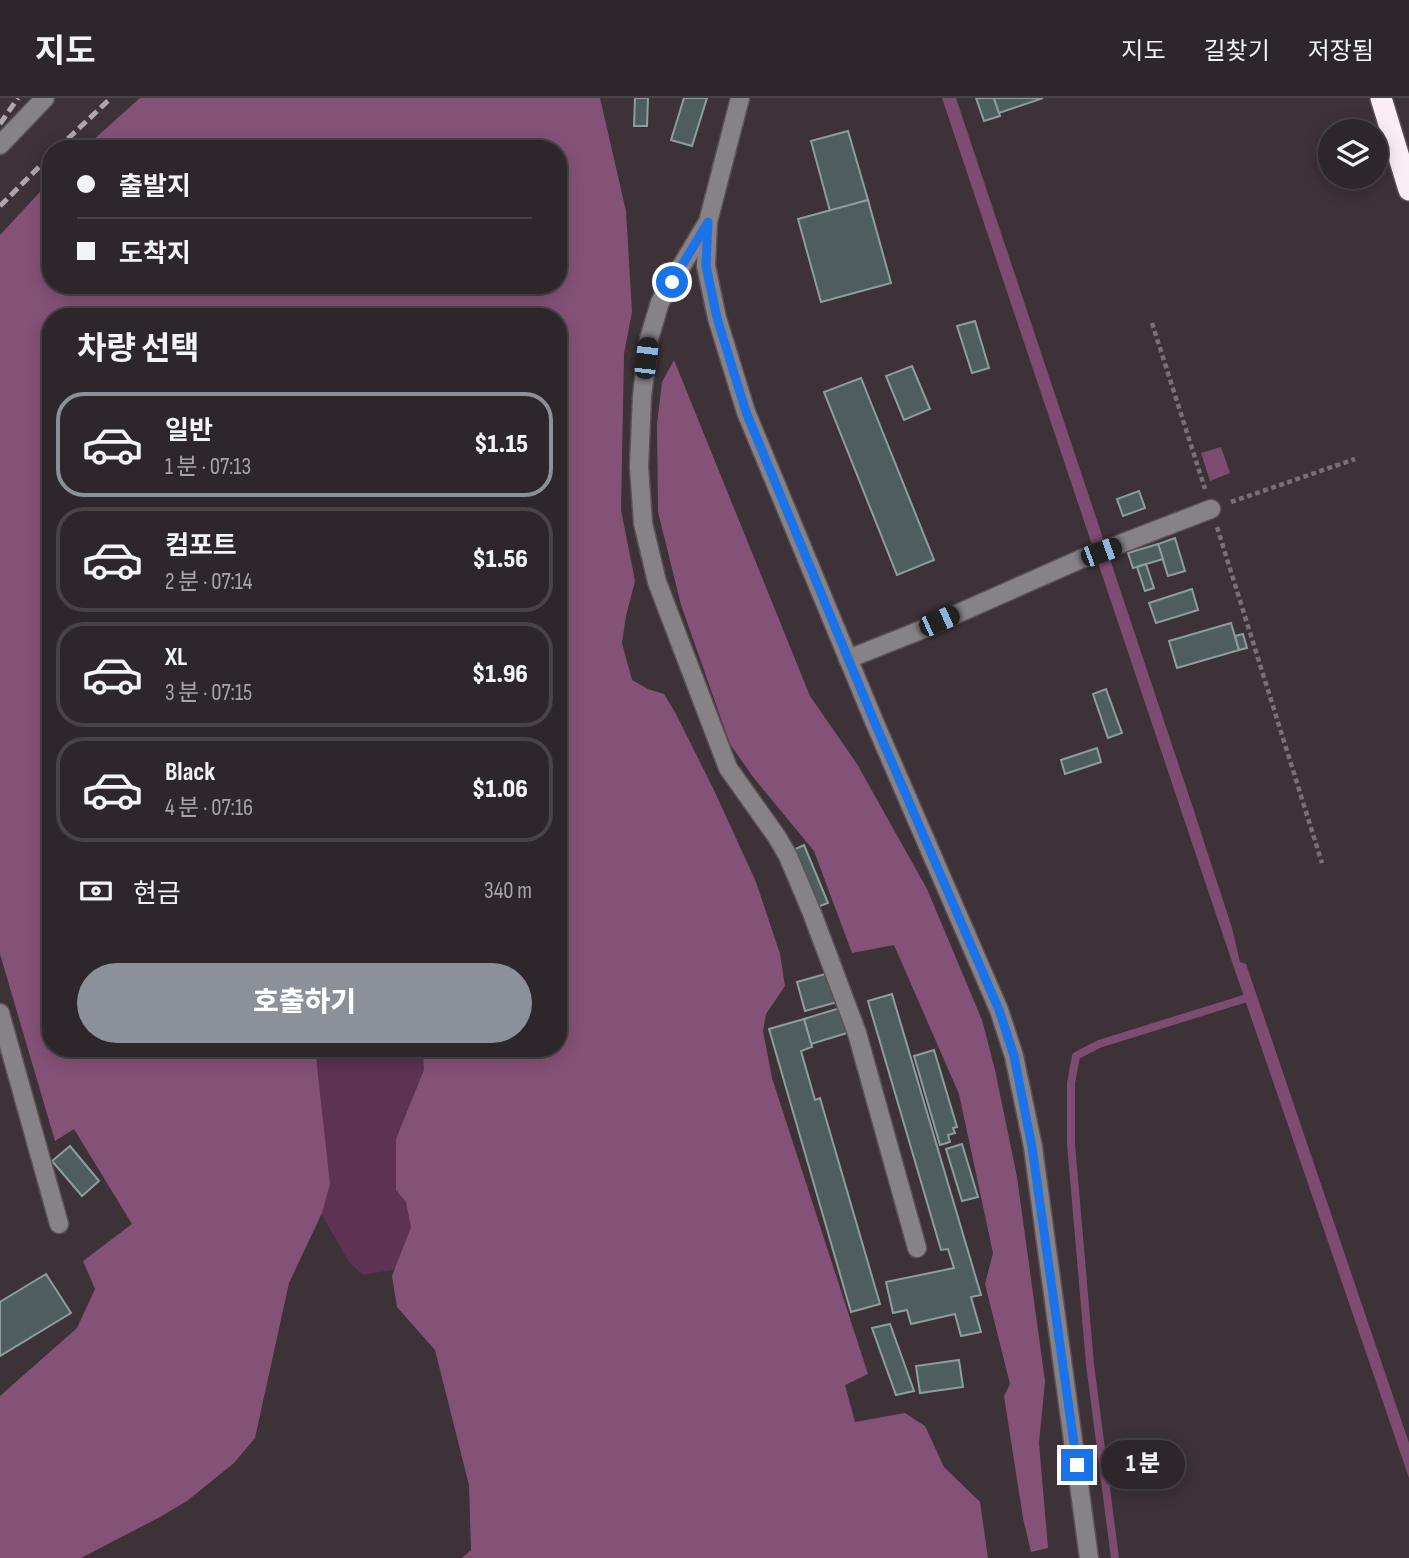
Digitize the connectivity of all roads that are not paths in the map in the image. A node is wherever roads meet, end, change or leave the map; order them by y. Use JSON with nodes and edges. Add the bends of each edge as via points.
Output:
{"nodes":[{"id":1,"x":46,"y":98,"type":"edge"},
{"id":2,"x":740,"y":98,"type":"edge"},
{"id":3,"x":1381,"y":98,"type":"edge"},
{"id":4,"x":0,"y":145,"type":"edge"},
{"id":5,"x":1409,"y":190,"type":"edge"},
{"id":6,"x":708,"y":222,"type":"junction"},
{"id":7,"x":1211,"y":509,"type":"road end"},
{"id":8,"x":848,"y":659,"type":"junction"},
{"id":9,"x":0,"y":1013,"type":"edge"},
{"id":10,"x":59,"y":1224,"type":"dead end"},
{"id":11,"x":917,"y":1248,"type":"dead end"},
{"id":12,"x":1089,"y":1558,"type":"edge"}],
"edges":[{"from":1,"to":4,"type":"street"},
{"from":2,"to":6,"type":"street"},
{"from":3,"to":5,"type":"highway"},
{"from":6,"to":8,"type":"street","via":[[706,266],[746,412]]},
{"from":6,"to":11,"type":"street","via":[[660,302],[649,339],[639,467],[643,523],[657,582],[728,768],[777,837],[812,913],[857,1033]]},
{"from":7,"to":8,"type":"street"},
{"from":8,"to":12,"type":"street","via":[[999,1010],[1014,1056],[1032,1147]]},
{"from":9,"to":10,"type":"street"}]}
